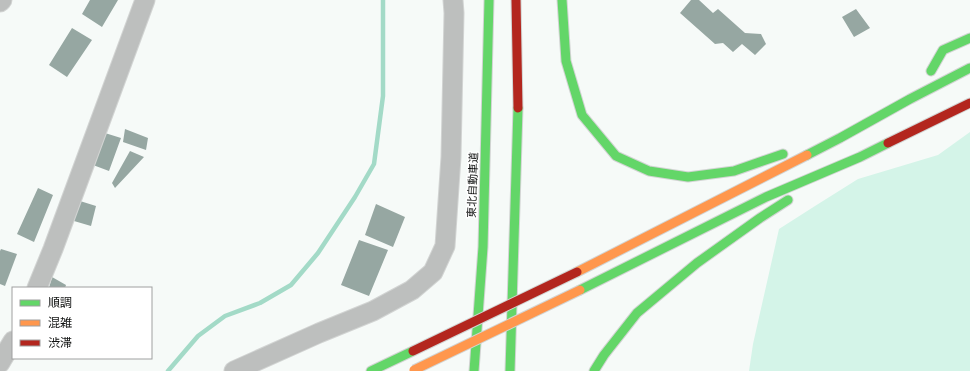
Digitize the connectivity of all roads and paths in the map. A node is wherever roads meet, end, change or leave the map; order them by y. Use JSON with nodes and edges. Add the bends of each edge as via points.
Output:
{"nodes":[{"id":1,"x":145,"y":0,"type":"edge"},
{"id":2,"x":453,"y":0,"type":"edge"},
{"id":3,"x":489,"y":0,"type":"edge"},
{"id":4,"x":516,"y":0,"type":"edge"},
{"id":5,"x":562,"y":0,"type":"edge"},
{"id":6,"x":970,"y":38,"type":"edge"},
{"id":7,"x":944,"y":65,"type":"dead end"},
{"id":8,"x":970,"y":68,"type":"edge"},
{"id":9,"x":927,"y":77,"type":"junction"},
{"id":10,"x":910,"y":99,"type":"junction"},
{"id":11,"x":928,"y":100,"type":"dead end"},
{"id":12,"x":970,"y":103,"type":"edge"},
{"id":13,"x":840,"y":138,"type":"junction"},
{"id":14,"x":860,"y":157,"type":"junction"},
{"id":15,"x":36,"y":287,"type":"edge"},
{"id":16,"x":12,"y":343,"type":"edge"},
{"id":17,"x":0,"y":363,"type":"edge"},
{"id":18,"x":234,"y":371,"type":"edge"},
{"id":19,"x":371,"y":371,"type":"edge"},
{"id":20,"x":413,"y":371,"type":"edge"},
{"id":21,"x":474,"y":371,"type":"edge"},
{"id":22,"x":510,"y":371,"type":"edge"},
{"id":23,"x":594,"y":371,"type":"edge"}],
"edges":[{"from":1,"to":15,"type":"street","via":[[56,242]]},
{"from":2,"to":18,"type":"street","via":[[451,157],[445,246],[433,272],[412,290],[373,312]]},
{"from":3,"to":21,"type":"highway","name":"東北自動車道","via":[[483,247]]},
{"from":4,"to":22,"type":"highway","via":[[518,119]]},
{"from":5,"to":13,"type":"highway","via":[[566,61],[582,115],[616,156],[649,171],[688,177],[734,171]]},
{"from":6,"to":9,"type":"highway","via":[[943,50]]},
{"from":7,"to":9,"type":"highway"},
{"from":8,"to":10,"type":"highway"},
{"from":9,"to":10,"type":"highway"},
{"from":10,"to":11,"type":"highway"},
{"from":10,"to":13,"type":"highway"},
{"from":12,"to":14,"type":"highway"},
{"from":13,"to":19,"type":"highway","bridge":true,"via":[[577,272]]},
{"from":14,"to":20,"type":"highway","bridge":true,"via":[[766,197]]},
{"from":14,"to":23,"type":"highway","via":[[802,190],[697,264],[637,313]]},
{"from":16,"to":17,"type":"street"}]}
